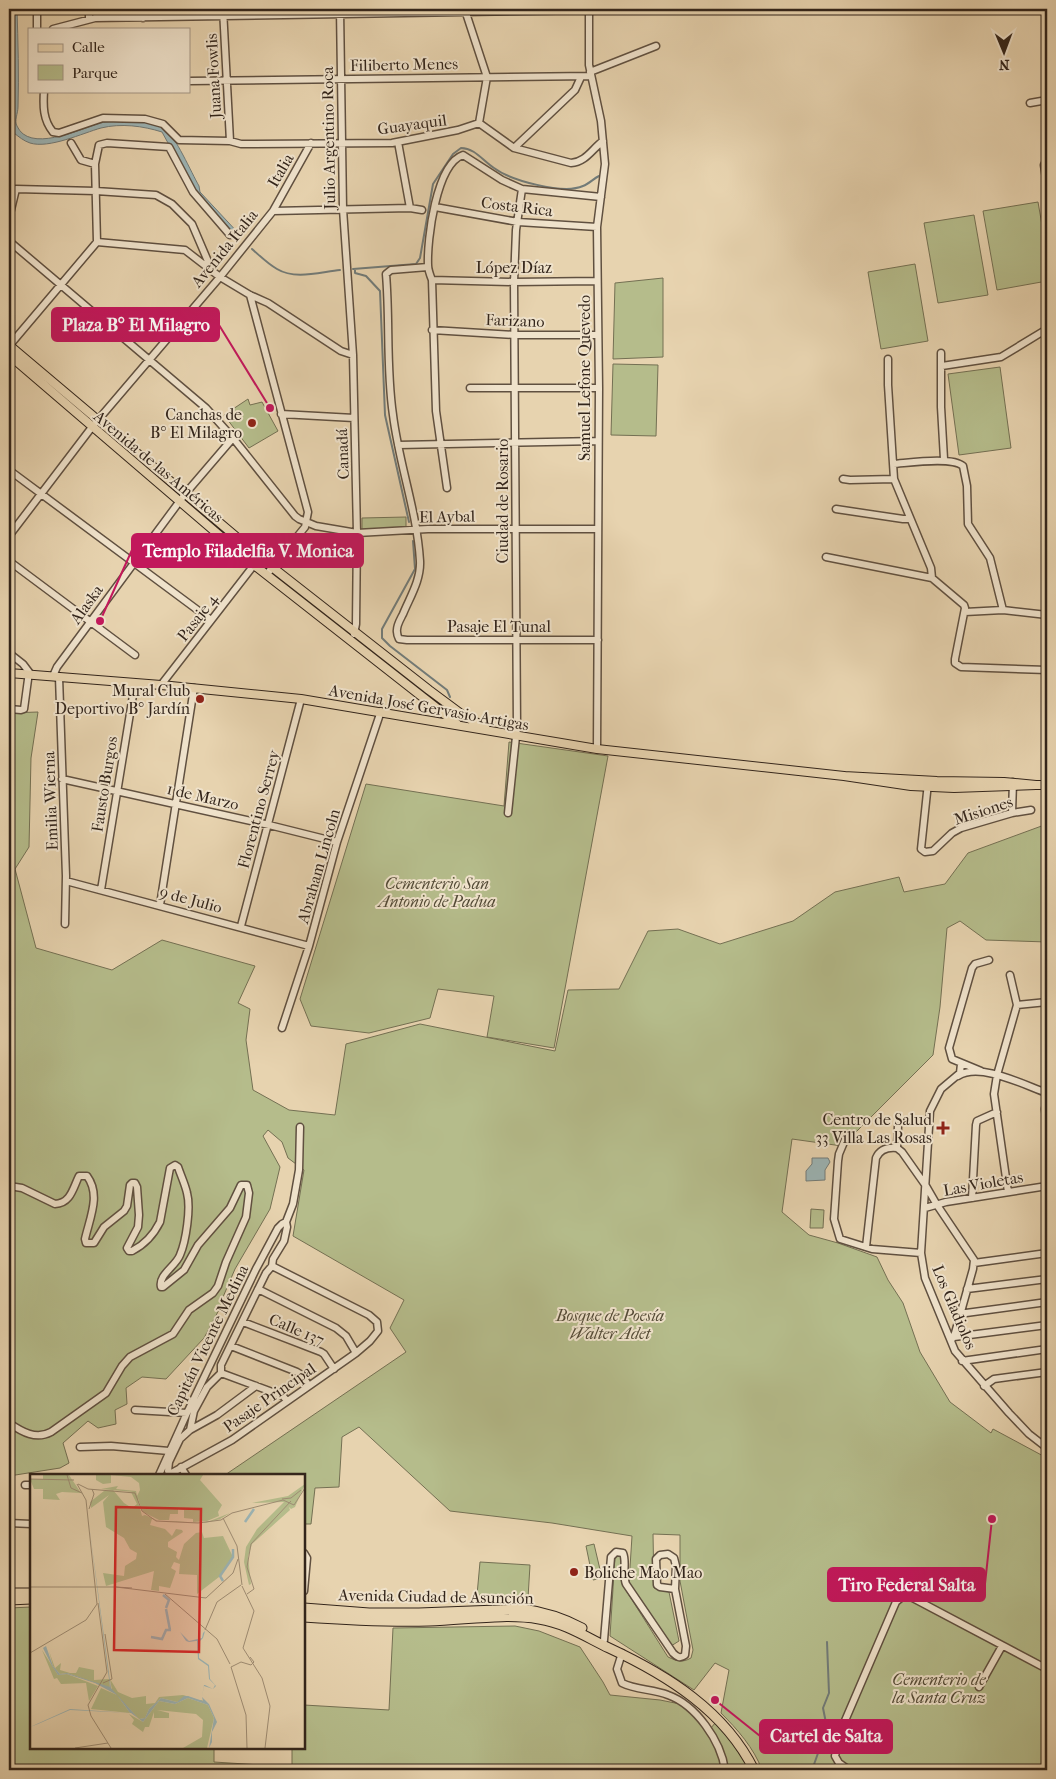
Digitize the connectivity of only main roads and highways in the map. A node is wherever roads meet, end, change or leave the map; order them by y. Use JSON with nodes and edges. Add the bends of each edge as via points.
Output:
{"nodes":[{"id":1,"x":9,"y":346,"type":"edge"},
{"id":2,"x":9,"y":355,"type":"edge"},
{"id":3,"x":269,"y":571,"type":"junction"},
{"id":4,"x":9,"y":673,"type":"edge"},
{"id":5,"x":458,"y":725,"type":"junction"},
{"id":6,"x":496,"y":732,"type":"junction"},
{"id":7,"x":1047,"y":784,"type":"edge"},
{"id":8,"x":9,"y":1593,"type":"edge"},
{"id":9,"x":30,"y":1593,"type":"edge"},
{"id":10,"x":30,"y":1599,"type":"edge"},
{"id":11,"x":9,"y":1600,"type":"edge"},
{"id":12,"x":305,"y":1608,"type":"edge"},
{"id":13,"x":305,"y":1617,"type":"edge"},
{"id":14,"x":622,"y":1653,"type":"junction"},
{"id":15,"x":754,"y":1770,"type":"edge"}],
"edges":[{"from":1,"to":3,"type":"main road","name":"Avenida de las Américas","via":[[185,494]]},
{"from":2,"to":3,"type":"main road","name":"Avenida de las Américas","via":[[254,565]]},
{"from":3,"to":5,"type":"main road","name":"Avenida de las Américas"},
{"from":3,"to":6,"type":"main road","name":"Avenida de las Américas","via":[[464,716]]},
{"from":4,"to":5,"type":"main road","name":"Avenida José Gervasio Artigas","via":[[301,699]]},
{"from":5,"to":6,"type":"main road","name":"Avenida José Gervasio Artigas"},
{"from":6,"to":7,"type":"main road","name":"Avenida José Gervasio Artigas","via":[[597,749],[928,784]]},
{"from":8,"to":9,"type":"highway"},
{"from":10,"to":11,"type":"highway"},
{"from":12,"to":14,"type":"highway","name":"Avenida Ciudad de Asunción","via":[[404,1613],[523,1609],[561,1618],[612,1644]]},
{"from":13,"to":14,"type":"highway","name":"Avenida Ciudad de Asunción","via":[[400,1621],[524,1617],[559,1624]]},
{"from":14,"to":15,"type":"highway","via":[[702,1704],[734,1737]]}]}
